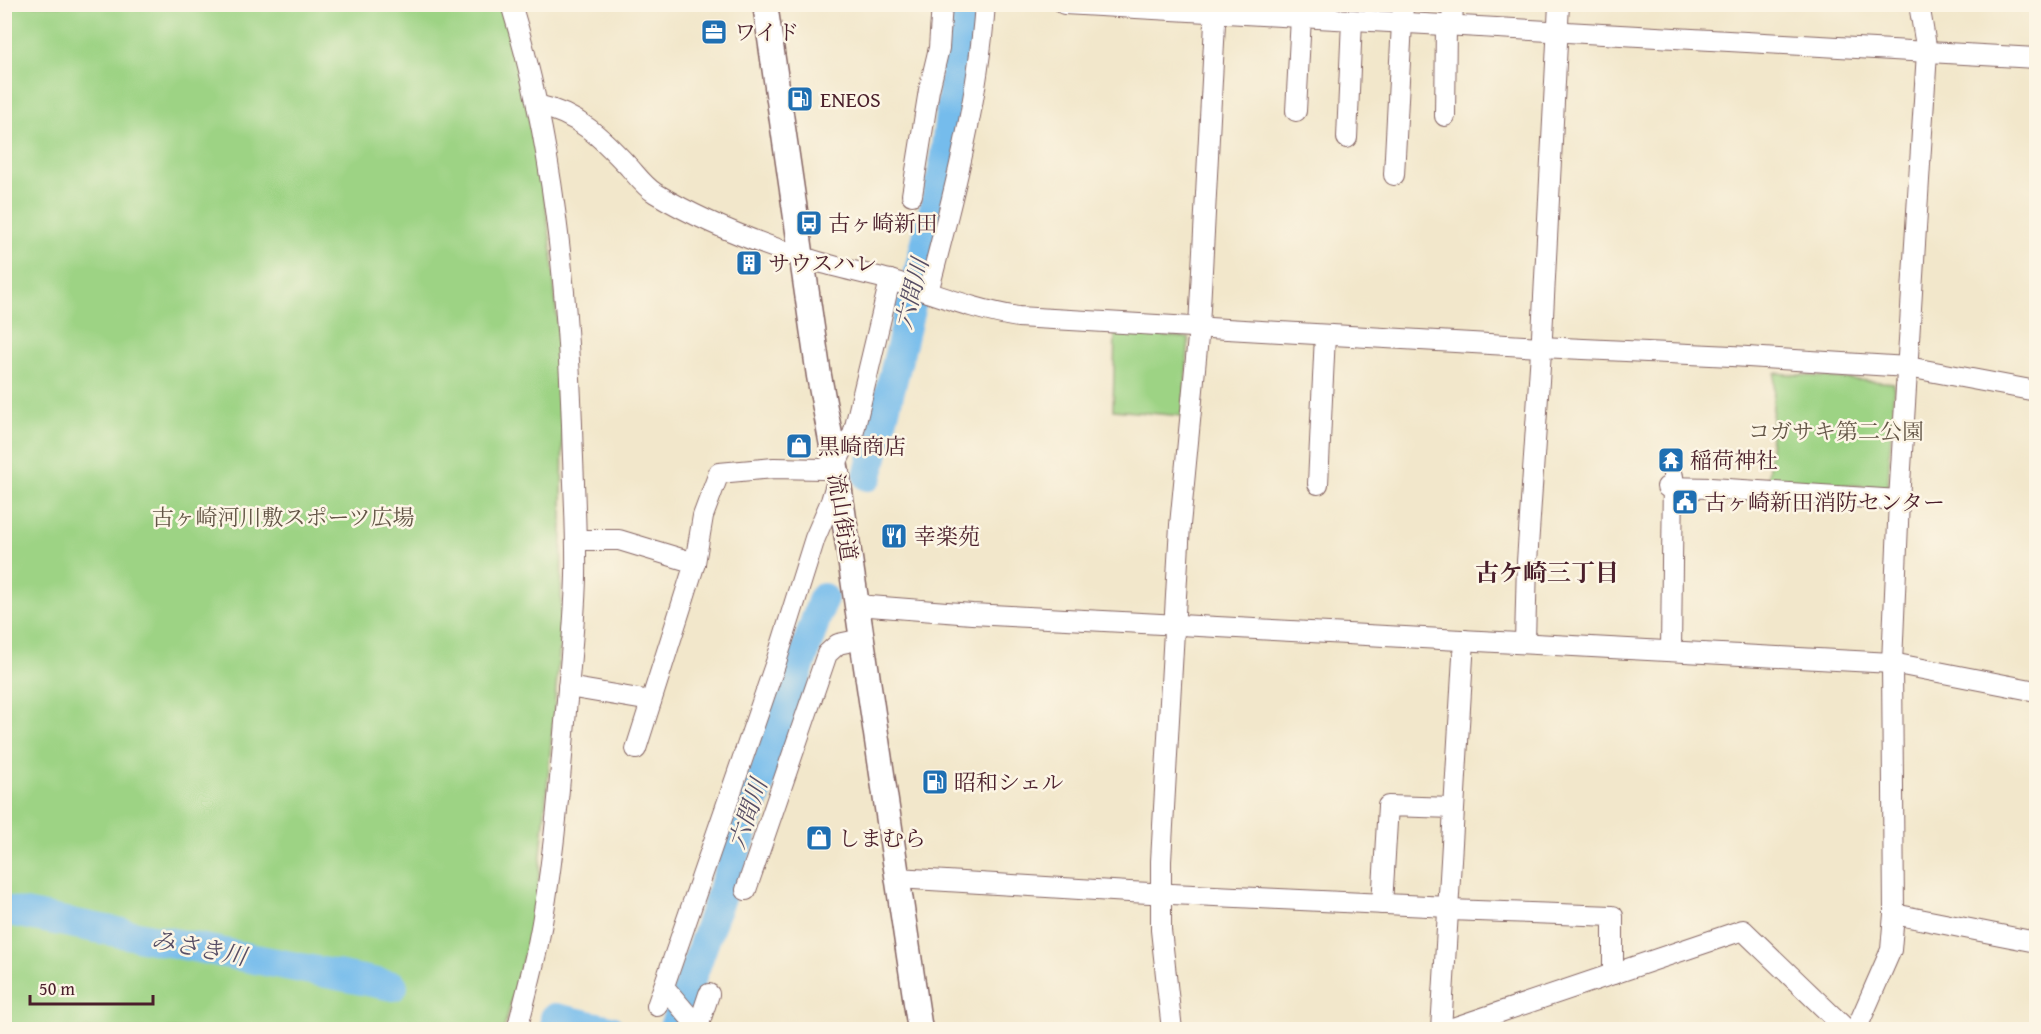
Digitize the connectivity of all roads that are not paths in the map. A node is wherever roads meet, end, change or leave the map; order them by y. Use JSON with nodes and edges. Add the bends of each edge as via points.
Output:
{"nodes":[{"id":1,"x":511,"y":4,"type":"edge"},
{"id":2,"x":765,"y":4,"type":"edge"},
{"id":3,"x":942,"y":4,"type":"edge"},
{"id":4,"x":985,"y":4,"type":"edge"},
{"id":5,"x":1064,"y":4,"type":"edge"},
{"id":6,"x":1453,"y":4,"type":"edge"},
{"id":7,"x":1558,"y":4,"type":"edge"},
{"id":8,"x":1919,"y":4,"type":"edge"},
{"id":9,"x":1216,"y":8,"type":"edge"},
{"id":10,"x":1266,"y":10,"type":"edge"},
{"id":11,"x":1324,"y":11,"type":"edge"},
{"id":12,"x":1373,"y":13,"type":"edge"},
{"id":13,"x":1402,"y":14,"type":"edge"},
{"id":14,"x":1301,"y":17,"type":"junction"},
{"id":15,"x":1352,"y":20,"type":"junction"},
{"id":16,"x":1449,"y":25,"type":"junction"},
{"id":17,"x":1557,"y":31,"type":"junction"},
{"id":18,"x":1927,"y":52,"type":"junction"},
{"id":19,"x":2037,"y":58,"type":"edge"},
{"id":20,"x":537,"y":105,"type":"junction"},
{"id":21,"x":1296,"y":111,"type":"dead end"},
{"id":22,"x":1445,"y":116,"type":"dead end"},
{"id":23,"x":1347,"y":138,"type":"dead end"},
{"id":24,"x":1394,"y":175,"type":"dead end"},
{"id":25,"x":912,"y":195,"type":"dead end"},
{"id":26,"x":801,"y":256,"type":"junction"},
{"id":27,"x":890,"y":280,"type":"junction"},
{"id":28,"x":928,"y":292,"type":"junction"},
{"id":29,"x":1198,"y":327,"type":"junction"},
{"id":30,"x":1324,"y":335,"type":"junction"},
{"id":31,"x":1541,"y":347,"type":"junction"},
{"id":32,"x":1908,"y":368,"type":"junction"},
{"id":33,"x":2037,"y":391,"type":"edge"},
{"id":34,"x":836,"y":472,"type":"junction"},
{"id":35,"x":1318,"y":484,"type":"dead end"},
{"id":36,"x":1899,"y":500,"type":"junction"},
{"id":37,"x":576,"y":540,"type":"junction"},
{"id":38,"x":695,"y":563,"type":"junction"},
{"id":39,"x":857,"y":605,"type":"junction"},
{"id":40,"x":1173,"y":624,"type":"junction"},
{"id":41,"x":862,"y":639,"type":"junction"},
{"id":42,"x":1464,"y":640,"type":"junction"},
{"id":43,"x":1525,"y":642,"type":"junction"},
{"id":44,"x":1671,"y":650,"type":"junction"},
{"id":45,"x":1892,"y":663,"type":"junction"},
{"id":46,"x":568,"y":687,"type":"junction"},
{"id":47,"x":2037,"y":691,"type":"edge"},
{"id":48,"x":651,"y":701,"type":"junction"},
{"id":49,"x":636,"y":750,"type":"dead end"},
{"id":50,"x":1454,"y":808,"type":"junction"},
{"id":51,"x":897,"y":878,"type":"junction"},
{"id":52,"x":746,"y":890,"type":"dead end"},
{"id":53,"x":1161,"y":894,"type":"junction"},
{"id":54,"x":1382,"y":904,"type":"junction"},
{"id":55,"x":1449,"y":909,"type":"junction"},
{"id":56,"x":1894,"y":914,"type":"junction"},
{"id":57,"x":2037,"y":942,"type":"edge"},
{"id":58,"x":1613,"y":974,"type":"junction"},
{"id":59,"x":709,"y":994,"type":"dead end"},
{"id":60,"x":698,"y":1028,"type":"edge"},
{"id":61,"x":518,"y":1029,"type":"edge"},
{"id":62,"x":920,"y":1029,"type":"edge"},
{"id":63,"x":1172,"y":1029,"type":"edge"},
{"id":64,"x":1441,"y":1029,"type":"edge"},
{"id":65,"x":1447,"y":1029,"type":"edge"},
{"id":66,"x":1847,"y":1029,"type":"edge"},
{"id":67,"x":1856,"y":1029,"type":"edge"}],
"edges":[{"from":1,"to":20,"type":"street"},
{"from":2,"to":26,"type":"main road","name":"流山街道"},
{"from":3,"to":25,"type":"street","via":[[939,48]]},
{"from":4,"to":28,"type":"street","via":[[974,96],[952,203]]},
{"from":5,"to":9,"type":"street"},
{"from":6,"to":16,"type":"street"},
{"from":7,"to":17,"type":"street"},
{"from":8,"to":18,"type":"street"},
{"from":9,"to":10,"type":"street"},
{"from":9,"to":29,"type":"street"},
{"from":10,"to":14,"type":"street"},
{"from":11,"to":14,"type":"street"},
{"from":11,"to":15,"type":"street"},
{"from":12,"to":13,"type":"street"},
{"from":12,"to":15,"type":"street"},
{"from":13,"to":16,"type":"street"},
{"from":13,"to":24,"type":"street"},
{"from":14,"to":21,"type":"street"},
{"from":15,"to":23,"type":"street"},
{"from":16,"to":17,"type":"street"},
{"from":16,"to":22,"type":"street"},
{"from":17,"to":18,"type":"street"},
{"from":17,"to":31,"type":"street"},
{"from":18,"to":19,"type":"street"},
{"from":18,"to":32,"type":"street"},
{"from":20,"to":26,"type":"street","via":[[572,118],[602,138],[652,192],[738,233]]},
{"from":20,"to":37,"type":"street","via":[[557,211]]},
{"from":26,"to":27,"type":"street"},
{"from":26,"to":34,"type":"main road","name":"流山街道"},
{"from":27,"to":28,"type":"street"},
{"from":27,"to":34,"type":"street","via":[[853,435],[846,443]]},
{"from":28,"to":29,"type":"street","via":[[1017,317]]},
{"from":29,"to":30,"type":"street"},
{"from":29,"to":40,"type":"street"},
{"from":30,"to":31,"type":"street"},
{"from":30,"to":35,"type":"street"},
{"from":31,"to":32,"type":"street"},
{"from":31,"to":43,"type":"street"},
{"from":32,"to":33,"type":"street"},
{"from":32,"to":36,"type":"street"},
{"from":34,"to":38,"type":"street","via":[[774,468],[719,473],[703,516]]},
{"from":34,"to":39,"type":"main road","name":"流山街道"},
{"from":34,"to":60,"type":"street","via":[[831,501],[815,538],[660,997]]},
{"from":36,"to":44,"type":"street","via":[[1671,483]]},
{"from":36,"to":45,"type":"street"},
{"from":37,"to":38,"type":"street","via":[[619,540]]},
{"from":37,"to":46,"type":"street","via":[[575,615]]},
{"from":38,"to":48,"type":"street"},
{"from":39,"to":40,"type":"street"},
{"from":39,"to":41,"type":"main road","name":"流山街道"},
{"from":40,"to":42,"type":"street"},
{"from":40,"to":53,"type":"street"},
{"from":41,"to":51,"type":"main road","name":"流山街道"},
{"from":41,"to":52,"type":"street","via":[[838,644],[827,654]]},
{"from":42,"to":43,"type":"street"},
{"from":42,"to":50,"type":"street"},
{"from":43,"to":44,"type":"street"},
{"from":44,"to":45,"type":"street"},
{"from":45,"to":47,"type":"street"},
{"from":45,"to":56,"type":"street"},
{"from":46,"to":48,"type":"street"},
{"from":46,"to":61,"type":"street","via":[[547,887]]},
{"from":48,"to":49,"type":"street"},
{"from":50,"to":54,"type":"street","via":[[1388,806]]},
{"from":50,"to":55,"type":"street"},
{"from":51,"to":53,"type":"street"},
{"from":51,"to":62,"type":"main road","name":"流山街道"},
{"from":53,"to":54,"type":"street"},
{"from":53,"to":63,"type":"street"},
{"from":54,"to":55,"type":"street"},
{"from":55,"to":58,"type":"street","via":[[1613,916]]},
{"from":55,"to":64,"type":"street"},
{"from":56,"to":57,"type":"street"},
{"from":56,"to":67,"type":"street","via":[[1891,950]]},
{"from":58,"to":65,"type":"street"},
{"from":58,"to":66,"type":"street","via":[[1743,930]]},
{"from":59,"to":60,"type":"street"}]}
